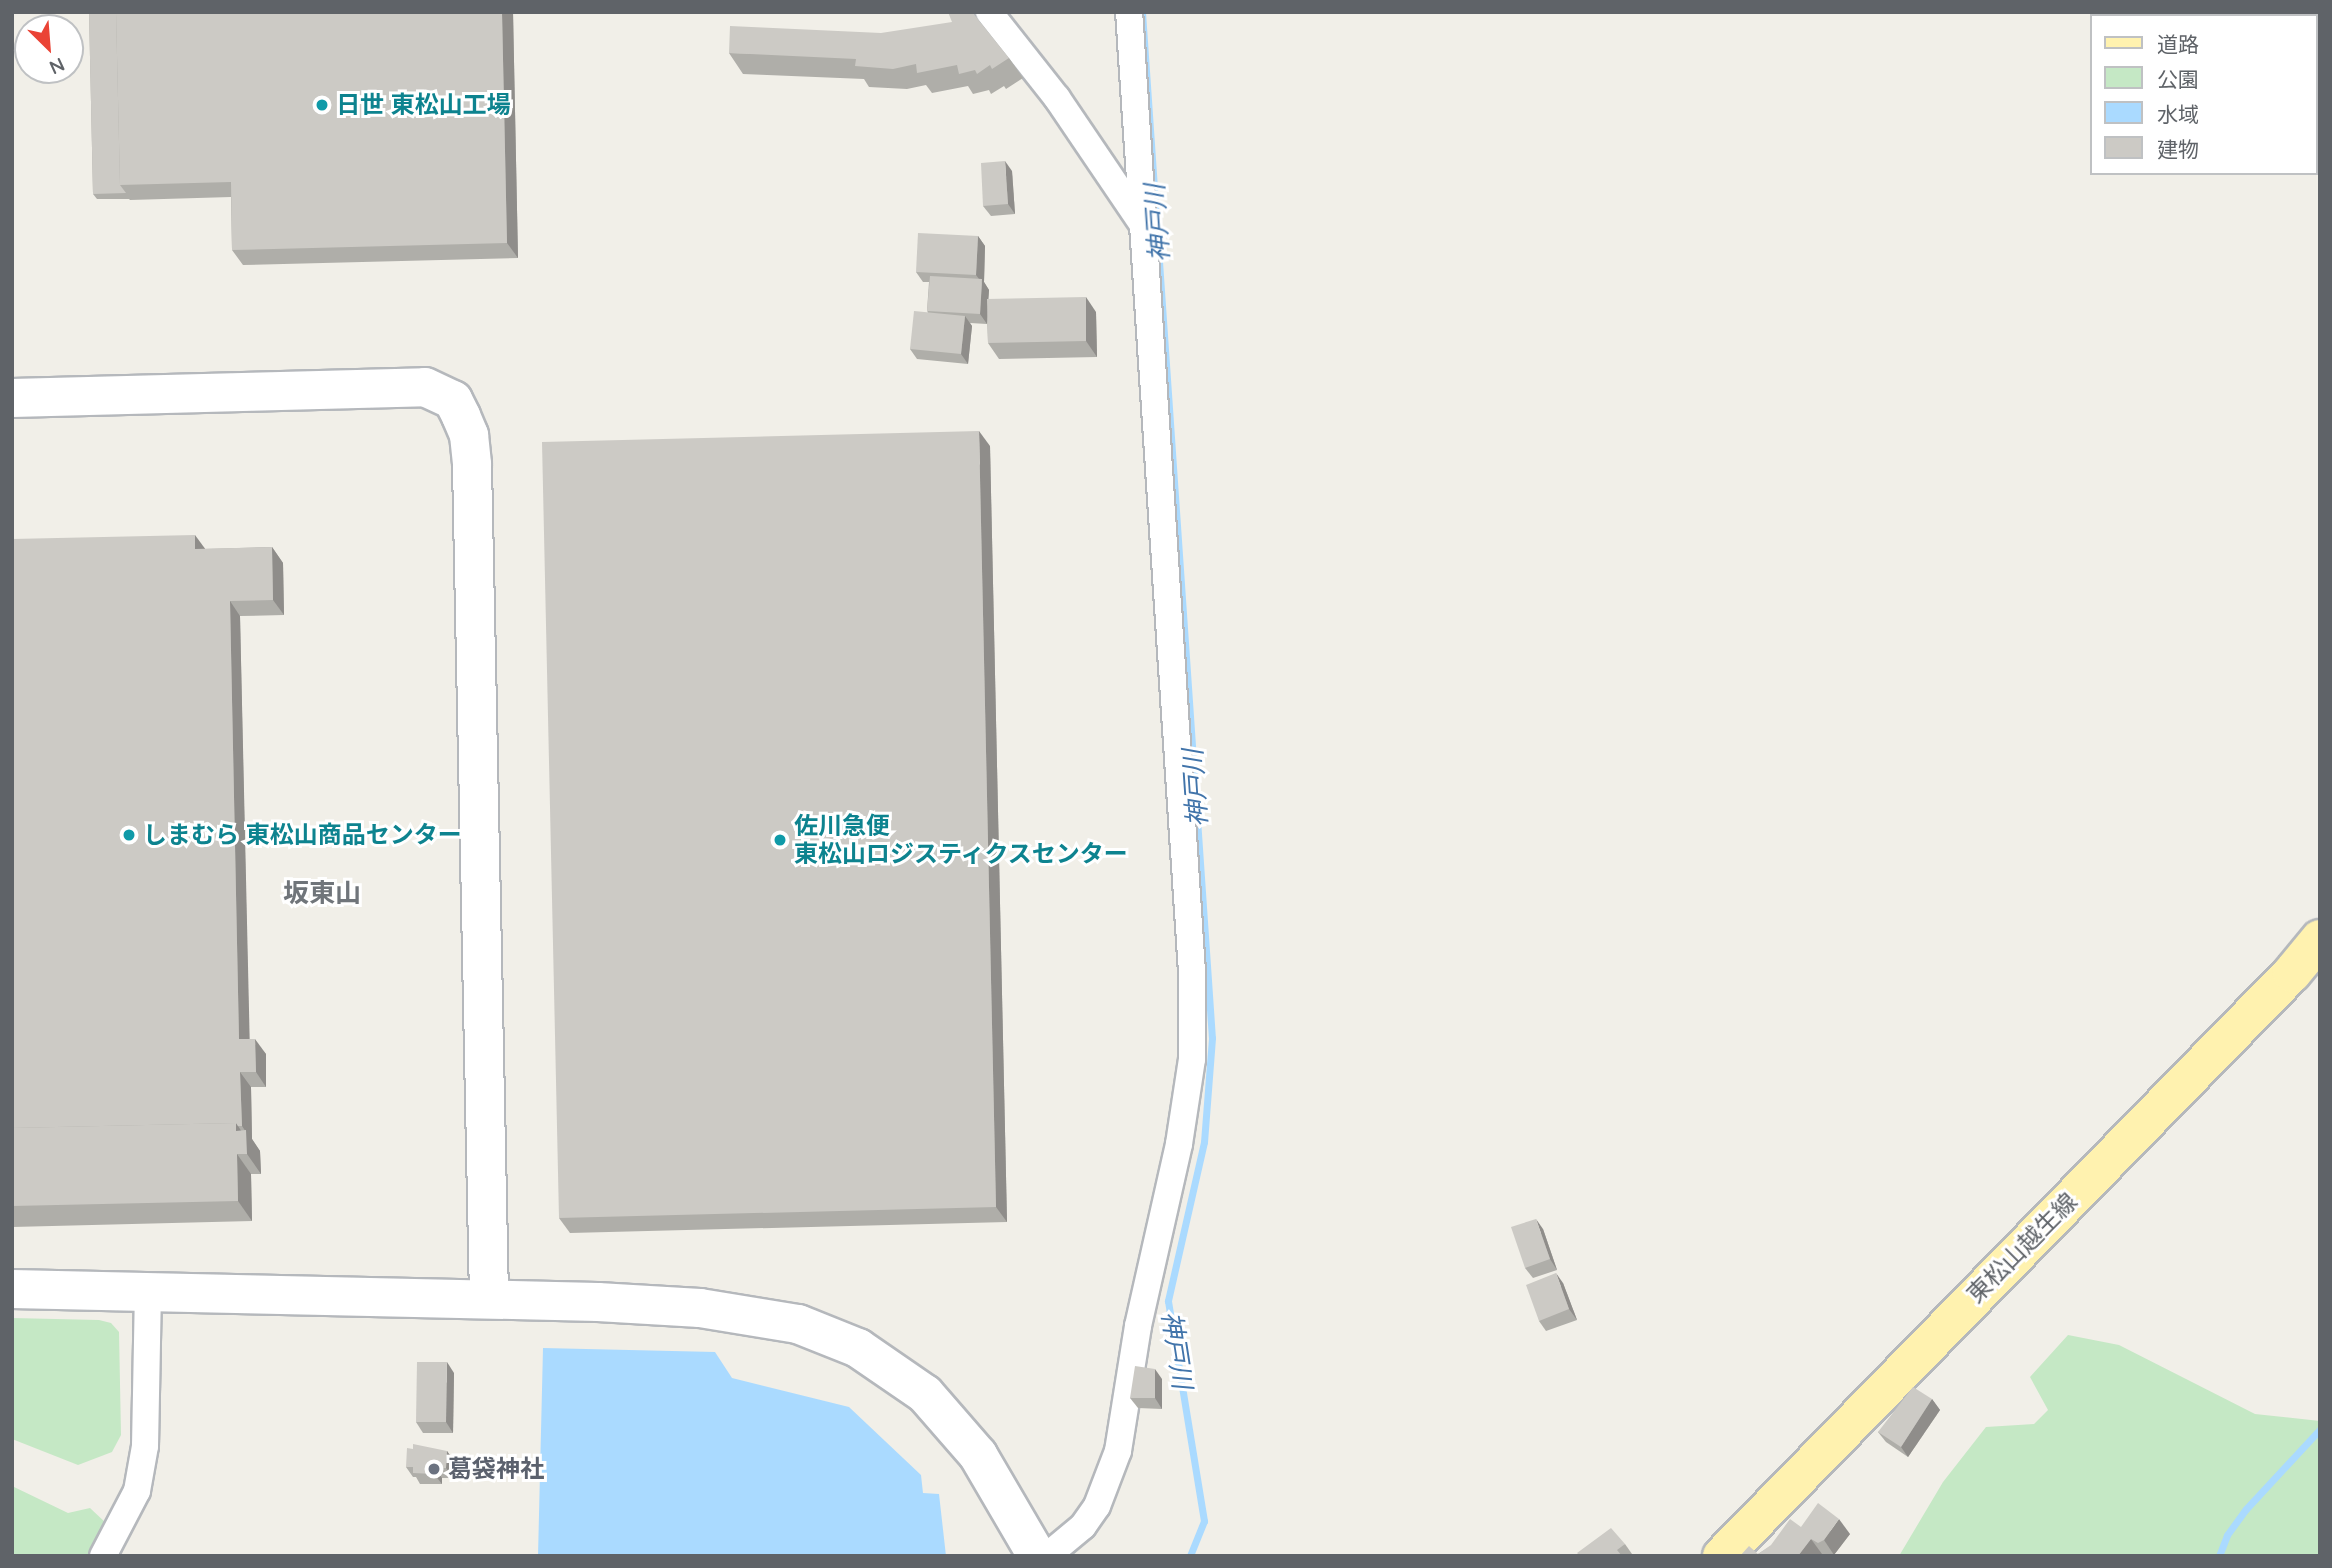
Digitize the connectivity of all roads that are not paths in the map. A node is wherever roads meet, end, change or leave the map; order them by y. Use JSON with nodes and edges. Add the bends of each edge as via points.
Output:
{"nodes":[{"id":1,"x":989,"y":12,"type":"edge"},
{"id":2,"x":1129,"y":12,"type":"edge"},
{"id":3,"x":1145,"y":228,"type":"junction"},
{"id":4,"x":12,"y":398,"type":"edge"},
{"id":5,"x":2320,"y":939,"type":"edge"},
{"id":6,"x":12,"y":1289,"type":"edge"},
{"id":7,"x":148,"y":1290,"type":"junction"},
{"id":8,"x":489,"y":1297,"type":"junction"},
{"id":9,"x":103,"y":1556,"type":"edge"},
{"id":10,"x":1037,"y":1556,"type":"edge"},
{"id":11,"x":1047,"y":1556,"type":"edge"},
{"id":12,"x":1722,"y":1556,"type":"edge"}],
"edges":[{"from":1,"to":3,"type":"street","via":[[1057,98]]},
{"from":2,"to":3,"type":"street"},
{"from":3,"to":11,"type":"street","via":[[1192,972],[1192,1059],[1180,1144],[1138,1326],[1118,1451],[1097,1506],[1083,1526]]},
{"from":4,"to":8,"type":"street","via":[[425,387],[453,400],[469,435],[472,465]]},
{"from":5,"to":12,"type":"main road","name":"東松山越生線","via":[[2292,973]]},
{"from":6,"to":7,"type":"street"},
{"from":7,"to":8,"type":"street"},
{"from":7,"to":9,"type":"street","via":[[145,1446],[137,1491]]},
{"from":8,"to":10,"type":"street","via":[[700,1308],[798,1324],[859,1348],[925,1394],[953,1425],[978,1455]]}]}
